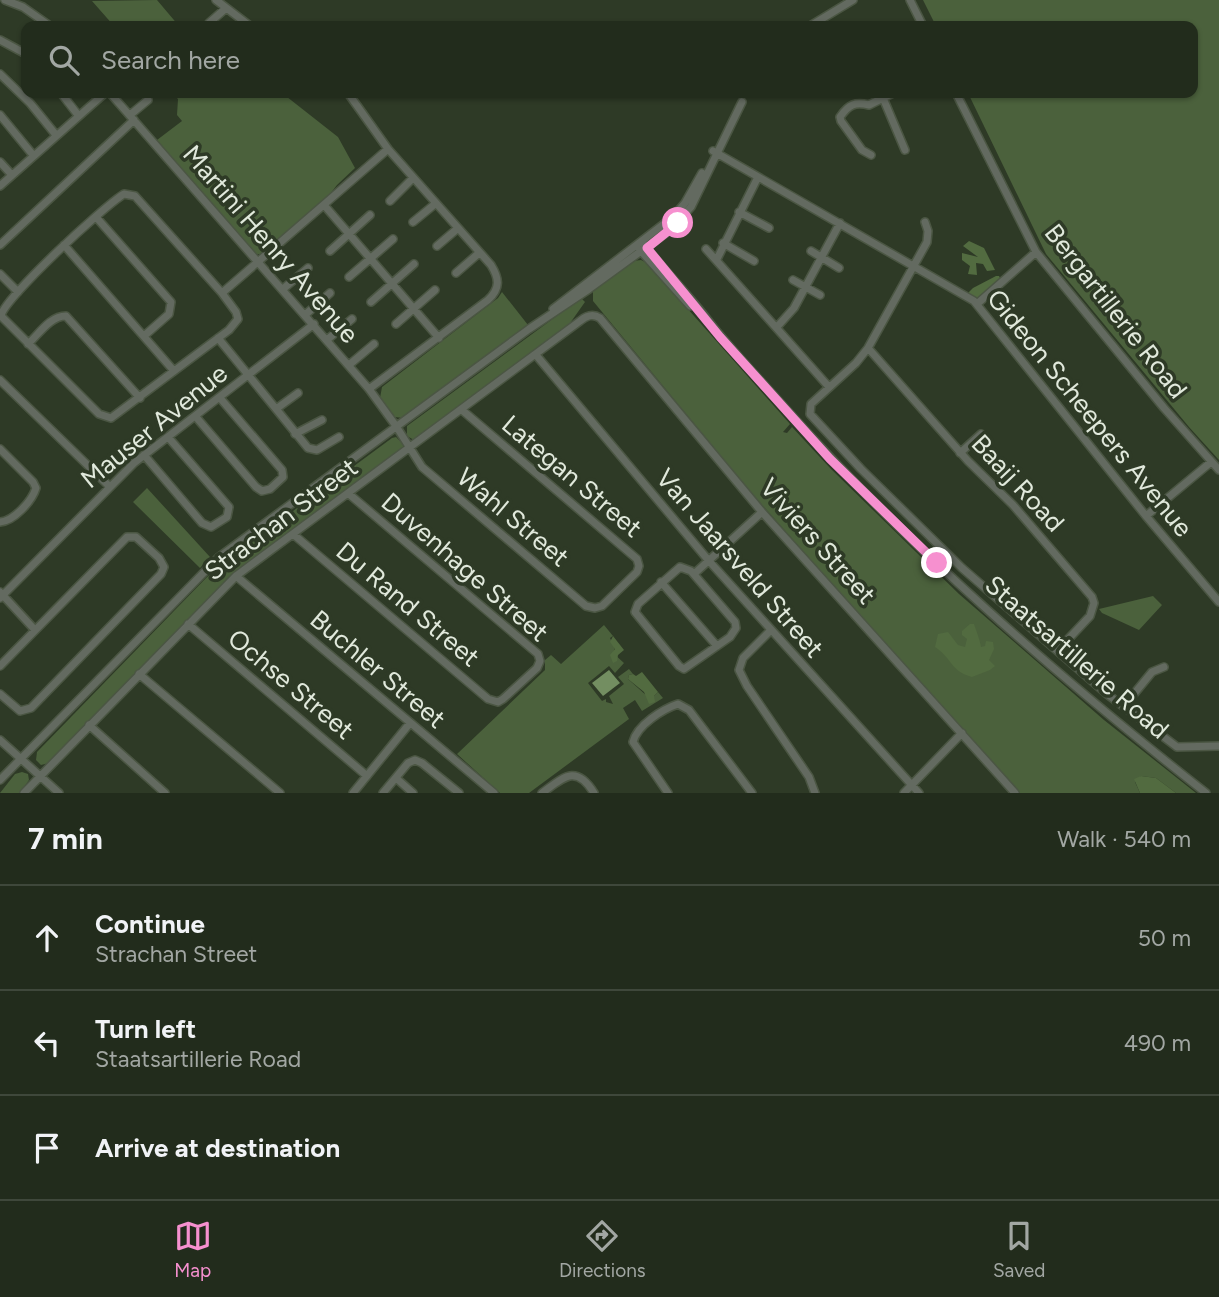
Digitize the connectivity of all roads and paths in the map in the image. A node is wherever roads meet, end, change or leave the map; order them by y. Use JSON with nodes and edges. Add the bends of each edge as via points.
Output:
{"nodes":[{"id":1,"x":5,"y":0,"type":"edge"},
{"id":2,"x":853,"y":0,"type":"edge"},
{"id":3,"x":910,"y":0,"type":"edge"},
{"id":4,"x":221,"y":3,"type":"edge"},
{"id":5,"x":42,"y":21,"type":"edge"},
{"id":6,"x":209,"y":21,"type":"edge"},
{"id":7,"x":244,"y":21,"type":"edge"},
{"id":8,"x":818,"y":21,"type":"edge"},
{"id":9,"x":920,"y":21,"type":"edge"},
{"id":10,"x":0,"y":40,"type":"edge"},
{"id":11,"x":21,"y":51,"type":"edge"},
{"id":12,"x":0,"y":74,"type":"edge"},
{"id":13,"x":21,"y":94,"type":"edge"},
{"id":14,"x":25,"y":98,"type":"edge"},
{"id":15,"x":65,"y":98,"type":"edge"},
{"id":16,"x":101,"y":98,"type":"edge"},
{"id":17,"x":113,"y":98,"type":"edge"},
{"id":18,"x":352,"y":98,"type":"edge"},
{"id":19,"x":744,"y":98,"type":"edge"},
{"id":20,"x":883,"y":98,"type":"joint"},
{"id":21,"x":958,"y":98,"type":"edge"},
{"id":22,"x":148,"y":100,"type":"dead end"},
{"id":23,"x":0,"y":115,"type":"edge"},
{"id":24,"x":78,"y":115,"type":"junction"},
{"id":25,"x":132,"y":118,"type":"junction"},
{"id":26,"x":56,"y":135,"type":"junction"},
{"id":27,"x":388,"y":149,"type":"junction"},
{"id":28,"x":905,"y":150,"type":"dead end"},
{"id":29,"x":715,"y":152,"type":"junction"},
{"id":30,"x":33,"y":155,"type":"junction"},
{"id":31,"x":871,"y":155,"type":"dead end"},
{"id":32,"x":0,"y":162,"type":"edge"},
{"id":33,"x":11,"y":174,"type":"junction"},
{"id":34,"x":758,"y":177,"type":"junction"},
{"id":35,"x":413,"y":178,"type":"junction"},
{"id":36,"x":0,"y":186,"type":"edge"},
{"id":37,"x":390,"y":201,"type":"dead end"},
{"id":38,"x":435,"y":204,"type":"junction"},
{"id":39,"x":324,"y":205,"type":"junction"},
{"id":40,"x":739,"y":212,"type":"junction"},
{"id":41,"x":370,"y":215,"type":"dead end"},
{"id":42,"x":96,"y":217,"type":"junction"},
{"id":43,"x":413,"y":222,"type":"dead end"},
{"id":44,"x":925,"y":222,"type":"dead end"},
{"id":45,"x":840,"y":223,"type":"junction"},
{"id":46,"x":769,"y":228,"type":"dead end"},
{"id":47,"x":457,"y":229,"type":"junction"},
{"id":48,"x":349,"y":233,"type":"junction"},
{"id":49,"x":393,"y":239,"type":"dead end"},
{"id":50,"x":723,"y":243,"type":"junction"},
{"id":51,"x":0,"y":245,"type":"edge"},
{"id":52,"x":64,"y":246,"type":"junction"},
{"id":53,"x":437,"y":246,"type":"dead end"},
{"id":54,"x":642,"y":247,"type":"junction"},
{"id":55,"x":706,"y":249,"type":"dead end"},
{"id":56,"x":330,"y":251,"type":"dead end"},
{"id":57,"x":811,"y":251,"type":"dead end"},
{"id":58,"x":479,"y":253,"type":"junction"},
{"id":59,"x":1036,"y":253,"type":"junction"},
{"id":60,"x":822,"y":257,"type":"junction"},
{"id":61,"x":371,"y":258,"type":"junction"},
{"id":62,"x":717,"y":259,"type":"junction"},
{"id":63,"x":258,"y":261,"type":"junction"},
{"id":64,"x":754,"y":261,"type":"dead end"},
{"id":65,"x":414,"y":264,"type":"dead end"},
{"id":66,"x":914,"y":267,"type":"junction"},
{"id":67,"x":308,"y":268,"type":"dead end"},
{"id":68,"x":839,"y":268,"type":"dead end"},
{"id":69,"x":456,"y":273,"type":"dead end"},
{"id":70,"x":0,"y":274,"type":"edge"},
{"id":71,"x":349,"y":277,"type":"dead end"},
{"id":72,"x":793,"y":280,"type":"dead end"},
{"id":73,"x":393,"y":283,"type":"junction"},
{"id":74,"x":805,"y":288,"type":"junction"},
{"id":75,"x":283,"y":289,"type":"junction"},
{"id":76,"x":435,"y":290,"type":"dead end"},
{"id":77,"x":18,"y":292,"type":"junction"},
{"id":78,"x":222,"y":293,"type":"junction"},
{"id":79,"x":330,"y":293,"type":"dead end"},
{"id":80,"x":820,"y":295,"type":"dead end"},
{"id":81,"x":371,"y":302,"type":"dead end"},
{"id":82,"x":977,"y":304,"type":"junction"},
{"id":83,"x":415,"y":308,"type":"junction"},
{"id":84,"x":305,"y":315,"type":"junction"},
{"id":85,"x":593,"y":315,"type":"joint"},
{"id":86,"x":352,"y":319,"type":"dead end"},
{"id":87,"x":313,"y":324,"type":"junction"},
{"id":88,"x":396,"y":324,"type":"dead end"},
{"id":89,"x":777,"y":327,"type":"junction"},
{"id":90,"x":144,"y":336,"type":"junction"},
{"id":91,"x":218,"y":338,"type":"junction"},
{"id":92,"x":439,"y":338,"type":"junction"},
{"id":93,"x":328,"y":340,"type":"junction"},
{"id":94,"x":28,"y":344,"type":"junction"},
{"id":95,"x":374,"y":344,"type":"dead end"},
{"id":96,"x":868,"y":348,"type":"junction"},
{"id":97,"x":536,"y":355,"type":"junction"},
{"id":98,"x":349,"y":365,"type":"junction"},
{"id":99,"x":174,"y":371,"type":"junction"},
{"id":100,"x":249,"y":376,"type":"junction"},
{"id":101,"x":0,"y":380,"type":"edge"},
{"id":102,"x":829,"y":387,"type":"junction"},
{"id":103,"x":369,"y":389,"type":"junction"},
{"id":104,"x":298,"y":393,"type":"dead end"},
{"id":105,"x":140,"y":398,"type":"junction"},
{"id":106,"x":220,"y":398,"type":"junction"},
{"id":107,"x":276,"y":409,"type":"junction"},
{"id":108,"x":462,"y":410,"type":"junction"},
{"id":109,"x":196,"y":417,"type":"junction"},
{"id":110,"x":322,"y":420,"type":"dead end"},
{"id":111,"x":397,"y":426,"type":"junction"},
{"id":112,"x":295,"y":434,"type":"junction"},
{"id":113,"x":981,"y":434,"type":"dead end"},
{"id":114,"x":169,"y":437,"type":"junction"},
{"id":115,"x":339,"y":437,"type":"dead end"},
{"id":116,"x":410,"y":447,"type":"junction"},
{"id":117,"x":0,"y":449,"type":"edge"},
{"id":118,"x":960,"y":453,"type":"junction"},
{"id":119,"x":144,"y":456,"type":"junction"},
{"id":120,"x":1211,"y":462,"type":"junction"},
{"id":121,"x":1219,"y":470,"type":"edge"},
{"id":122,"x":109,"y":486,"type":"junction"},
{"id":123,"x":349,"y":494,"type":"junction"},
{"id":124,"x":762,"y":512,"type":"junction"},
{"id":125,"x":1146,"y":516,"type":"junction"},
{"id":126,"x":0,"y":522,"type":"edge"},
{"id":127,"x":293,"y":534,"type":"junction"},
{"id":128,"x":709,"y":561,"type":"junction"},
{"id":129,"x":694,"y":574,"type":"junction"},
{"id":130,"x":236,"y":576,"type":"junction"},
{"id":131,"x":661,"y":582,"type":"junction"},
{"id":132,"x":1,"y":595,"type":"edge"},
{"id":133,"x":1219,"y":602,"type":"edge"},
{"id":134,"x":599,"y":608,"type":"joint"},
{"id":135,"x":188,"y":624,"type":"junction"},
{"id":136,"x":35,"y":630,"type":"junction"},
{"id":137,"x":770,"y":631,"type":"junction"},
{"id":138,"x":717,"y":646,"type":"junction"},
{"id":139,"x":1058,"y":650,"type":"junction"},
{"id":140,"x":0,"y":667,"type":"edge"},
{"id":141,"x":1164,"y":667,"type":"dead end"},
{"id":142,"x":139,"y":674,"type":"junction"},
{"id":143,"x":0,"y":694,"type":"edge"},
{"id":144,"x":498,"y":702,"type":"joint"},
{"id":145,"x":1124,"y":706,"type":"junction"},
{"id":146,"x":410,"y":723,"type":"junction"},
{"id":147,"x":89,"y":725,"type":"junction"},
{"id":148,"x":962,"y":733,"type":"junction"},
{"id":149,"x":0,"y":740,"type":"edge"},
{"id":150,"x":1219,"y":746,"type":"edge"},
{"id":151,"x":21,"y":759,"type":"junction"},
{"id":152,"x":40,"y":776,"type":"junction"},
{"id":153,"x":367,"y":776,"type":"junction"},
{"id":154,"x":396,"y":778,"type":"junction"},
{"id":155,"x":0,"y":780,"type":"edge"},
{"id":156,"x":912,"y":785,"type":"junction"},
{"id":157,"x":24,"y":793,"type":"edge"},
{"id":158,"x":59,"y":793,"type":"edge"},
{"id":159,"x":165,"y":793,"type":"edge"},
{"id":160,"x":280,"y":793,"type":"edge"},
{"id":161,"x":353,"y":793,"type":"edge"},
{"id":162,"x":383,"y":793,"type":"edge"},
{"id":163,"x":413,"y":793,"type":"edge"},
{"id":164,"x":459,"y":793,"type":"edge"},
{"id":165,"x":494,"y":793,"type":"edge"},
{"id":166,"x":542,"y":793,"type":"edge"},
{"id":167,"x":594,"y":793,"type":"edge"},
{"id":168,"x":668,"y":793,"type":"edge"},
{"id":169,"x":752,"y":793,"type":"edge"},
{"id":170,"x":815,"y":793,"type":"edge"},
{"id":171,"x":904,"y":793,"type":"edge"},
{"id":172,"x":919,"y":793,"type":"edge"},
{"id":173,"x":1015,"y":793,"type":"edge"},
{"id":174,"x":1206,"y":793,"type":"edge"}],
"edges":[{"from":1,"to":5,"type":"street"},
{"from":2,"to":8,"type":"street"},
{"from":3,"to":9,"type":"street"},
{"from":4,"to":6,"type":"street"},
{"from":4,"to":7,"type":"street"},
{"from":10,"to":11,"type":"street"},
{"from":12,"to":13,"type":"street"},
{"from":14,"to":26,"type":"street"},
{"from":15,"to":24,"type":"street"},
{"from":16,"to":24,"type":"street"},
{"from":17,"to":25,"type":"street","name":"Martini Henry Avenue"},
{"from":18,"to":27,"type":"street"},
{"from":19,"to":29,"type":"street","name":"Strachan Street"},
{"from":20,"to":28,"type":"street"},
{"from":20,"to":31,"type":"street","via":[[869,105],[852,104],[840,117],[862,150]]},
{"from":21,"to":59,"type":"street","name":"Bergartillerie Road"},
{"from":22,"to":25,"type":"street"},
{"from":23,"to":30,"type":"street"},
{"from":24,"to":26,"type":"street"},
{"from":25,"to":51,"type":"street"},
{"from":25,"to":63,"type":"street","name":"Martini Henry Avenue"},
{"from":26,"to":30,"type":"street"},
{"from":27,"to":35,"type":"street"},
{"from":27,"to":39,"type":"street"},
{"from":29,"to":34,"type":"street","name":"Gideon Scheepers Avenue"},
{"from":29,"to":54,"type":"street","name":"Strachan Street","via":[[685,214],[670,230]]},
{"from":30,"to":33,"type":"street"},
{"from":32,"to":33,"type":"street"},
{"from":33,"to":36,"type":"street"},
{"from":34,"to":40,"type":"street"},
{"from":34,"to":45,"type":"street","name":"Gideon Scheepers Avenue"},
{"from":35,"to":37,"type":"street"},
{"from":35,"to":38,"type":"street"},
{"from":38,"to":43,"type":"street"},
{"from":38,"to":47,"type":"street"},
{"from":39,"to":48,"type":"street"},
{"from":39,"to":63,"type":"street"},
{"from":40,"to":46,"type":"street"},
{"from":40,"to":50,"type":"street"},
{"from":41,"to":48,"type":"street"},
{"from":42,"to":52,"type":"street"},
{"from":42,"to":78,"type":"street","via":[[124,194],[135,196]]},
{"from":42,"to":90,"type":"street","via":[[171,302],[169,314]]},
{"from":44,"to":66,"type":"street","via":[[928,239]]},
{"from":45,"to":60,"type":"street"},
{"from":45,"to":66,"type":"street","name":"Gideon Scheepers Avenue"},
{"from":47,"to":53,"type":"street"},
{"from":47,"to":58,"type":"street"},
{"from":48,"to":56,"type":"street"},
{"from":48,"to":61,"type":"street"},
{"from":49,"to":61,"type":"street"},
{"from":50,"to":62,"type":"street"},
{"from":50,"to":64,"type":"street"},
{"from":52,"to":77,"type":"street"},
{"from":52,"to":90,"type":"street"},
{"from":54,"to":111,"type":"street","name":"Strachan Street"},
{"from":54,"to":174,"type":"street","name":"Staatsartillerie Road","via":[[830,459],[937,563],[1112,718]]},
{"from":55,"to":62,"type":"street"},
{"from":57,"to":60,"type":"street"},
{"from":58,"to":69,"type":"street"},
{"from":58,"to":92,"type":"street","via":[[497,276],[497,290]]},
{"from":59,"to":82,"type":"street"},
{"from":59,"to":120,"type":"street","name":"Bergartillerie Road"},
{"from":60,"to":68,"type":"street"},
{"from":60,"to":74,"type":"street"},
{"from":61,"to":71,"type":"street"},
{"from":61,"to":73,"type":"street"},
{"from":62,"to":89,"type":"street"},
{"from":63,"to":75,"type":"street","name":"Martini Henry Avenue"},
{"from":63,"to":78,"type":"street"},
{"from":65,"to":73,"type":"street"},
{"from":66,"to":82,"type":"street","name":"Gideon Scheepers Avenue"},
{"from":66,"to":96,"type":"street"},
{"from":67,"to":75,"type":"street"},
{"from":70,"to":77,"type":"street"},
{"from":72,"to":74,"type":"street"},
{"from":73,"to":81,"type":"street"},
{"from":73,"to":83,"type":"street"},
{"from":74,"to":80,"type":"street"},
{"from":74,"to":89,"type":"street"},
{"from":75,"to":84,"type":"street","name":"Martini Henry Avenue"},
{"from":76,"to":83,"type":"street"},
{"from":77,"to":94,"type":"street","via":[[1,316]]},
{"from":78,"to":91,"type":"street","via":[[238,319]]},
{"from":79,"to":84,"type":"street"},
{"from":82,"to":125,"type":"street","name":"Gideon Scheepers Avenue"},
{"from":83,"to":88,"type":"street"},
{"from":83,"to":92,"type":"street"},
{"from":84,"to":87,"type":"street","name":"Martini Henry Avenue"},
{"from":85,"to":97,"type":"street","name":"Strachan Street"},
{"from":85,"to":124,"type":"street","name":"Viviers Street"},
{"from":86,"to":93,"type":"street"},
{"from":87,"to":93,"type":"street","name":"Martini Henry Avenue"},
{"from":87,"to":100,"type":"street","name":"Mauser Avenue"},
{"from":89,"to":102,"type":"street"},
{"from":90,"to":99,"type":"street"},
{"from":91,"to":99,"type":"street"},
{"from":91,"to":100,"type":"street"},
{"from":92,"to":103,"type":"street"},
{"from":93,"to":98,"type":"street","name":"Martini Henry Avenue"},
{"from":94,"to":105,"type":"street","via":[[99,414],[118,415]]},
{"from":94,"to":105,"type":"street","via":[[52,320],[66,316]]},
{"from":95,"to":98,"type":"street"},
{"from":96,"to":102,"type":"street"},
{"from":96,"to":118,"type":"street","name":"Baaij Road"},
{"from":97,"to":108,"type":"street","name":"Strachan Street"},
{"from":97,"to":128,"type":"street","name":"Van Jaarsveld Street"},
{"from":98,"to":103,"type":"street","name":"Martini Henry Avenue"},
{"from":99,"to":105,"type":"street"},
{"from":100,"to":106,"type":"street","name":"Mauser Avenue"},
{"from":100,"to":107,"type":"street"},
{"from":101,"to":122,"type":"street"},
{"from":102,"to":139,"type":"street","via":[[811,404],[811,415],[962,568]]},
{"from":103,"to":111,"type":"street","name":"Martini Henry Avenue"},
{"from":104,"to":107,"type":"street"},
{"from":106,"to":109,"type":"street","name":"Mauser Avenue"},
{"from":106,"to":109,"type":"street","via":[[282,470],[283,477],[272,488],[256,487]]},
{"from":107,"to":112,"type":"street"},
{"from":108,"to":116,"type":"street","name":"Strachan Street"},
{"from":108,"to":134,"type":"street","name":"Lategan Street","via":[[637,559],[637,572]]},
{"from":109,"to":114,"type":"street","name":"Mauser Avenue"},
{"from":110,"to":112,"type":"street"},
{"from":111,"to":116,"type":"street","name":"Wahl Street"},
{"from":111,"to":151,"type":"street","name":"Strachan Street","via":[[208,566]]},
{"from":112,"to":115,"type":"street","via":[[314,451]]},
{"from":113,"to":118,"type":"street"},
{"from":114,"to":119,"type":"street","name":"Mauser Avenue"},
{"from":114,"to":119,"type":"street","via":[[229,507],[227,517],[217,526],[205,525]]},
{"from":116,"to":123,"type":"street","name":"Strachan Street"},
{"from":116,"to":134,"type":"street","name":"Wahl Street","via":[[429,474],[586,606]]},
{"from":117,"to":126,"type":"street","via":[[36,488],[13,517]]},
{"from":118,"to":139,"type":"street","name":"Baaij Road","via":[[1013,505],[1092,597],[1090,616]]},
{"from":119,"to":122,"type":"street","name":"Mauser Avenue"},
{"from":120,"to":121,"type":"street","name":"Bergartillerie Road"},
{"from":120,"to":125,"type":"street"},
{"from":122,"to":132,"type":"street","name":"Mauser Avenue"},
{"from":123,"to":127,"type":"street","name":"Strachan Street"},
{"from":123,"to":144,"type":"street","name":"Duvenhage Street","via":[[538,654],[537,668]]},
{"from":124,"to":128,"type":"street"},
{"from":124,"to":148,"type":"street","name":"Viviers Street"},
{"from":125,"to":133,"type":"street","name":"Gideon Scheepers Avenue"},
{"from":127,"to":130,"type":"street","name":"Strachan Street"},
{"from":127,"to":144,"type":"street","name":"Du Rand Street","via":[[488,699]]},
{"from":128,"to":129,"type":"street"},
{"from":128,"to":137,"type":"street","name":"Van Jaarsveld Street"},
{"from":129,"to":131,"type":"street","via":[[680,567]]},
{"from":129,"to":138,"type":"street","via":[[735,622],[735,632]]},
{"from":130,"to":135,"type":"street","name":"Strachan Street"},
{"from":130,"to":146,"type":"street","name":"Buchler Street"},
{"from":131,"to":138,"type":"street"},
{"from":131,"to":138,"type":"street","via":[[635,612],[678,666],[690,667]]},
{"from":132,"to":136,"type":"street"},
{"from":135,"to":142,"type":"street","name":"Strachan Street"},
{"from":135,"to":153,"type":"street","name":"Ochse Street"},
{"from":136,"to":140,"type":"street"},
{"from":136,"to":143,"type":"street","via":[[127,537],[136,537],[163,564],[161,574],[28,710],[16,709]]},
{"from":137,"to":156,"type":"street","name":"Van Jaarsveld Street"},
{"from":137,"to":170,"type":"street","via":[[741,661],[740,674]]},
{"from":139,"to":145,"type":"street"},
{"from":141,"to":145,"type":"street","via":[[1152,673]]},
{"from":142,"to":147,"type":"street","name":"Strachan Street"},
{"from":142,"to":160,"type":"street"},
{"from":145,"to":150,"type":"street","via":[[1177,747]]},
{"from":146,"to":153,"type":"street"},
{"from":146,"to":165,"type":"street","name":"Buchler Street"},
{"from":147,"to":152,"type":"street","name":"Strachan Street"},
{"from":147,"to":159,"type":"street"},
{"from":148,"to":156,"type":"street"},
{"from":148,"to":173,"type":"street","name":"Viviers Street"},
{"from":149,"to":151,"type":"street"},
{"from":151,"to":152,"type":"street"},
{"from":151,"to":155,"type":"street","name":"Strachan Street"},
{"from":152,"to":157,"type":"street","name":"Strachan Street"},
{"from":152,"to":158,"type":"street"},
{"from":153,"to":161,"type":"street"},
{"from":154,"to":162,"type":"street"},
{"from":154,"to":163,"type":"street"},
{"from":154,"to":164,"type":"street","via":[[408,763],[418,760]]},
{"from":156,"to":171,"type":"street"},
{"from":156,"to":172,"type":"street","name":"Van Jaarsveld Street"},
{"from":166,"to":167,"type":"street","via":[[563,778],[577,775]]},
{"from":168,"to":169,"type":"street","via":[[633,742],[641,727],[682,705]]}]}
